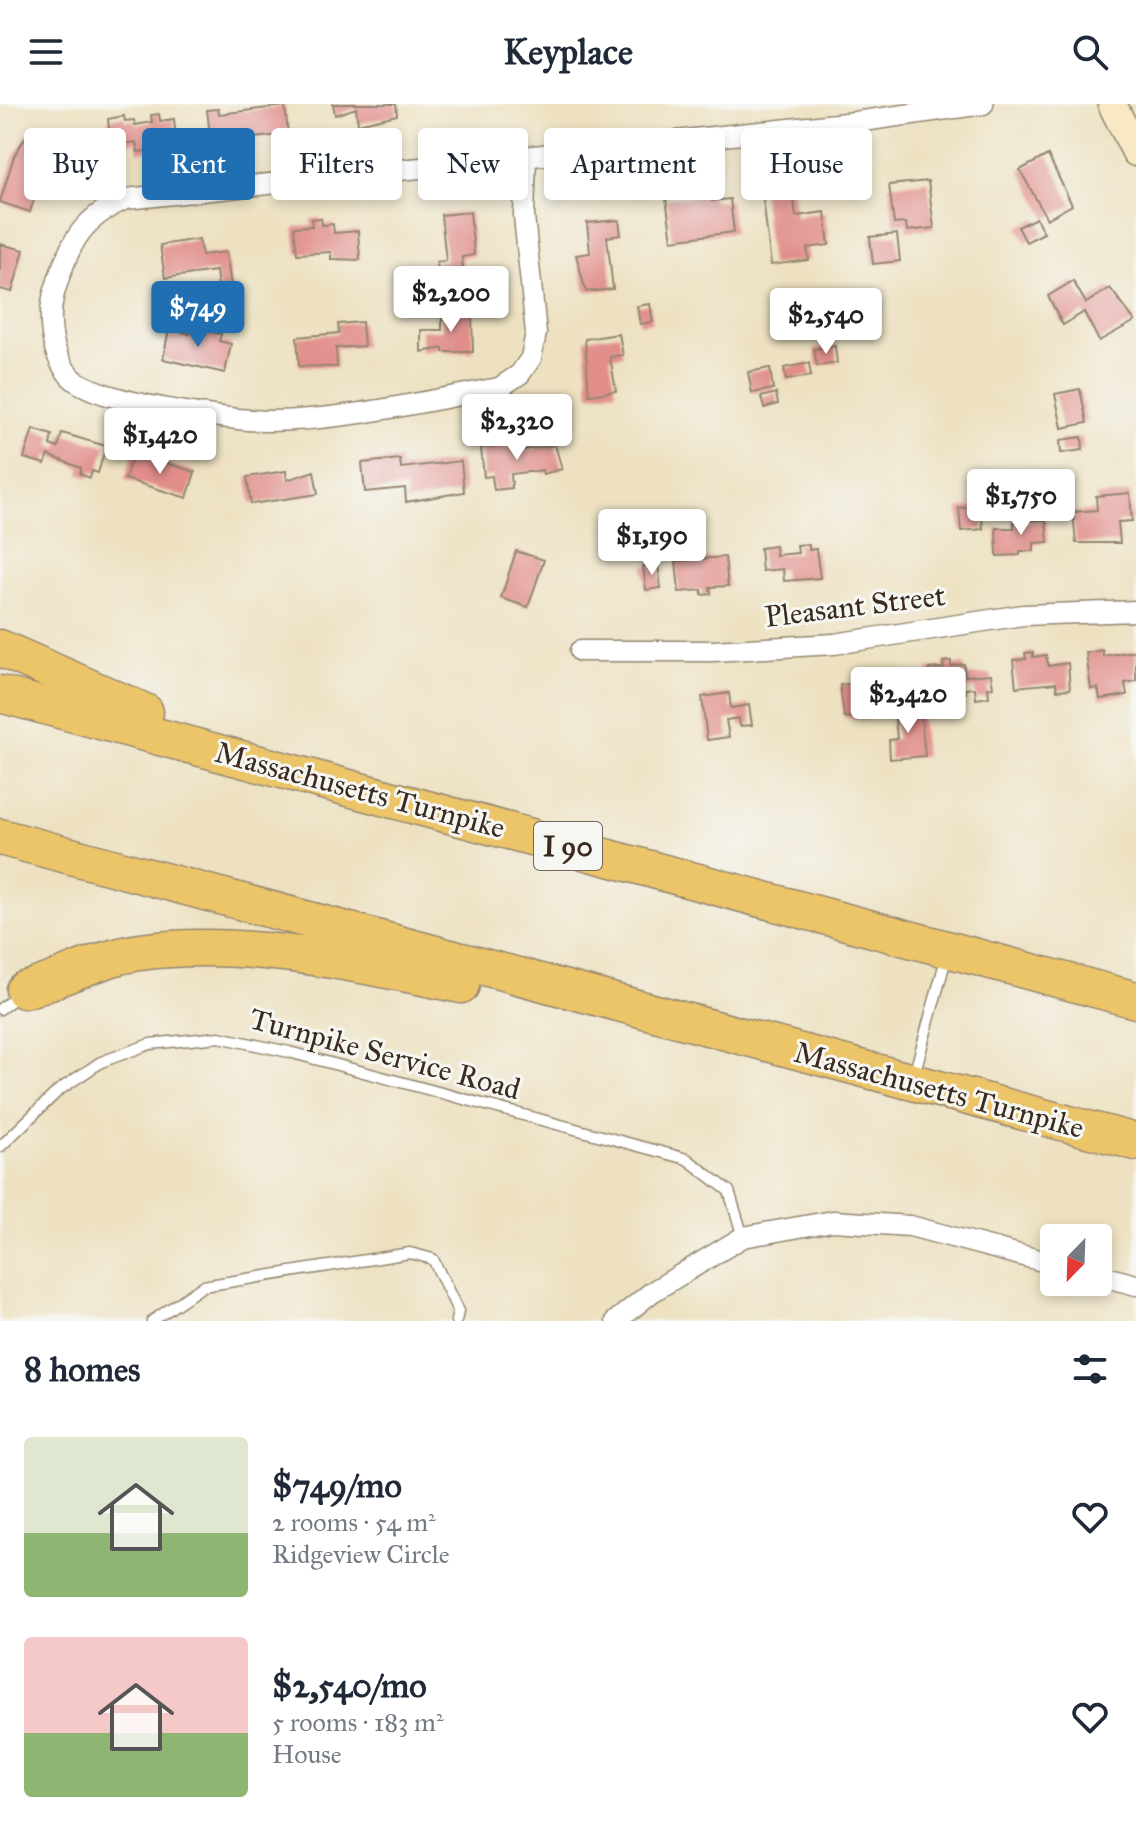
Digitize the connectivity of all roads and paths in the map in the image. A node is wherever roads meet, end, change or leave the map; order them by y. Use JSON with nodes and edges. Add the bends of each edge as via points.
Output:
{"nodes":[{"id":1,"x":983,"y":104,"type":"edge"},
{"id":2,"x":1112,"y":104,"type":"edge"},
{"id":3,"x":1136,"y":152,"type":"edge"},
{"id":4,"x":526,"y":157,"type":"joint"},
{"id":5,"x":528,"y":157,"type":"edge"},
{"id":6,"x":1136,"y":611,"type":"edge"},
{"id":7,"x":0,"y":648,"type":"edge"},
{"id":8,"x":580,"y":651,"type":"dead end"},
{"id":9,"x":0,"y":694,"type":"edge"},
{"id":10,"x":385,"y":796,"type":"junction"},
{"id":11,"x":0,"y":837,"type":"edge"},
{"id":12,"x":948,"y":949,"type":"junction"},
{"id":13,"x":8,"y":999,"type":"edge"},
{"id":14,"x":1136,"y":1000,"type":"edge"},
{"id":15,"x":780,"y":1049,"type":"junction"},
{"id":16,"x":911,"y":1083,"type":"junction"},
{"id":17,"x":1136,"y":1142,"type":"edge"},
{"id":18,"x":0,"y":1147,"type":"edge"},
{"id":19,"x":743,"y":1237,"type":"junction"},
{"id":20,"x":1040,"y":1260,"type":"edge"},
{"id":21,"x":1112,"y":1279,"type":"edge"},
{"id":22,"x":1136,"y":1285,"type":"edge"},
{"id":23,"x":152,"y":1321,"type":"edge"},
{"id":24,"x":456,"y":1321,"type":"edge"},
{"id":25,"x":616,"y":1321,"type":"edge"}],
"edges":[{"from":1,"to":5,"type":"street"},
{"from":2,"to":3,"type":"main road"},
{"from":4,"to":4,"type":"street","via":[[524,216],[536,333],[531,358],[520,374],[499,388],[310,418],[213,416],[94,389],[71,377],[54,344],[48,311],[76,235],[100,210],[126,199]]},
{"from":6,"to":8,"type":"street","name":"Pleasant Street","via":[[1023,615],[834,644]]},
{"from":7,"to":10,"type":"highway","via":[[136,709]]},
{"from":9,"to":10,"type":"highway","name":"Massachusetts Turnpike","number":"I 90"},
{"from":10,"to":12,"type":"highway","name":"Massachusetts Turnpike","number":"I 90"},
{"from":11,"to":15,"type":"highway","name":"Massachusetts Turnpike"},
{"from":12,"to":14,"type":"highway","name":"Massachusetts Turnpike","number":"I 90"},
{"from":12,"to":16,"type":"lane"},
{"from":13,"to":15,"type":"highway","via":[[138,952],[248,951],[392,971]]},
{"from":15,"to":16,"type":"highway","name":"Massachusetts Turnpike"},
{"from":16,"to":17,"type":"highway","name":"Massachusetts Turnpike"},
{"from":18,"to":19,"type":"lane","name":"Turnpike Service Road","via":[[59,1090],[101,1062],[150,1044],[219,1037],[687,1159],[729,1191]]},
{"from":19,"to":20,"type":"street","via":[[833,1221],[910,1226]]},
{"from":19,"to":25,"type":"street","via":[[652,1292]]},
{"from":21,"to":22,"type":"street"},
{"from":23,"to":24,"type":"lane","via":[[203,1286],[410,1253],[433,1259],[458,1311]]}]}
